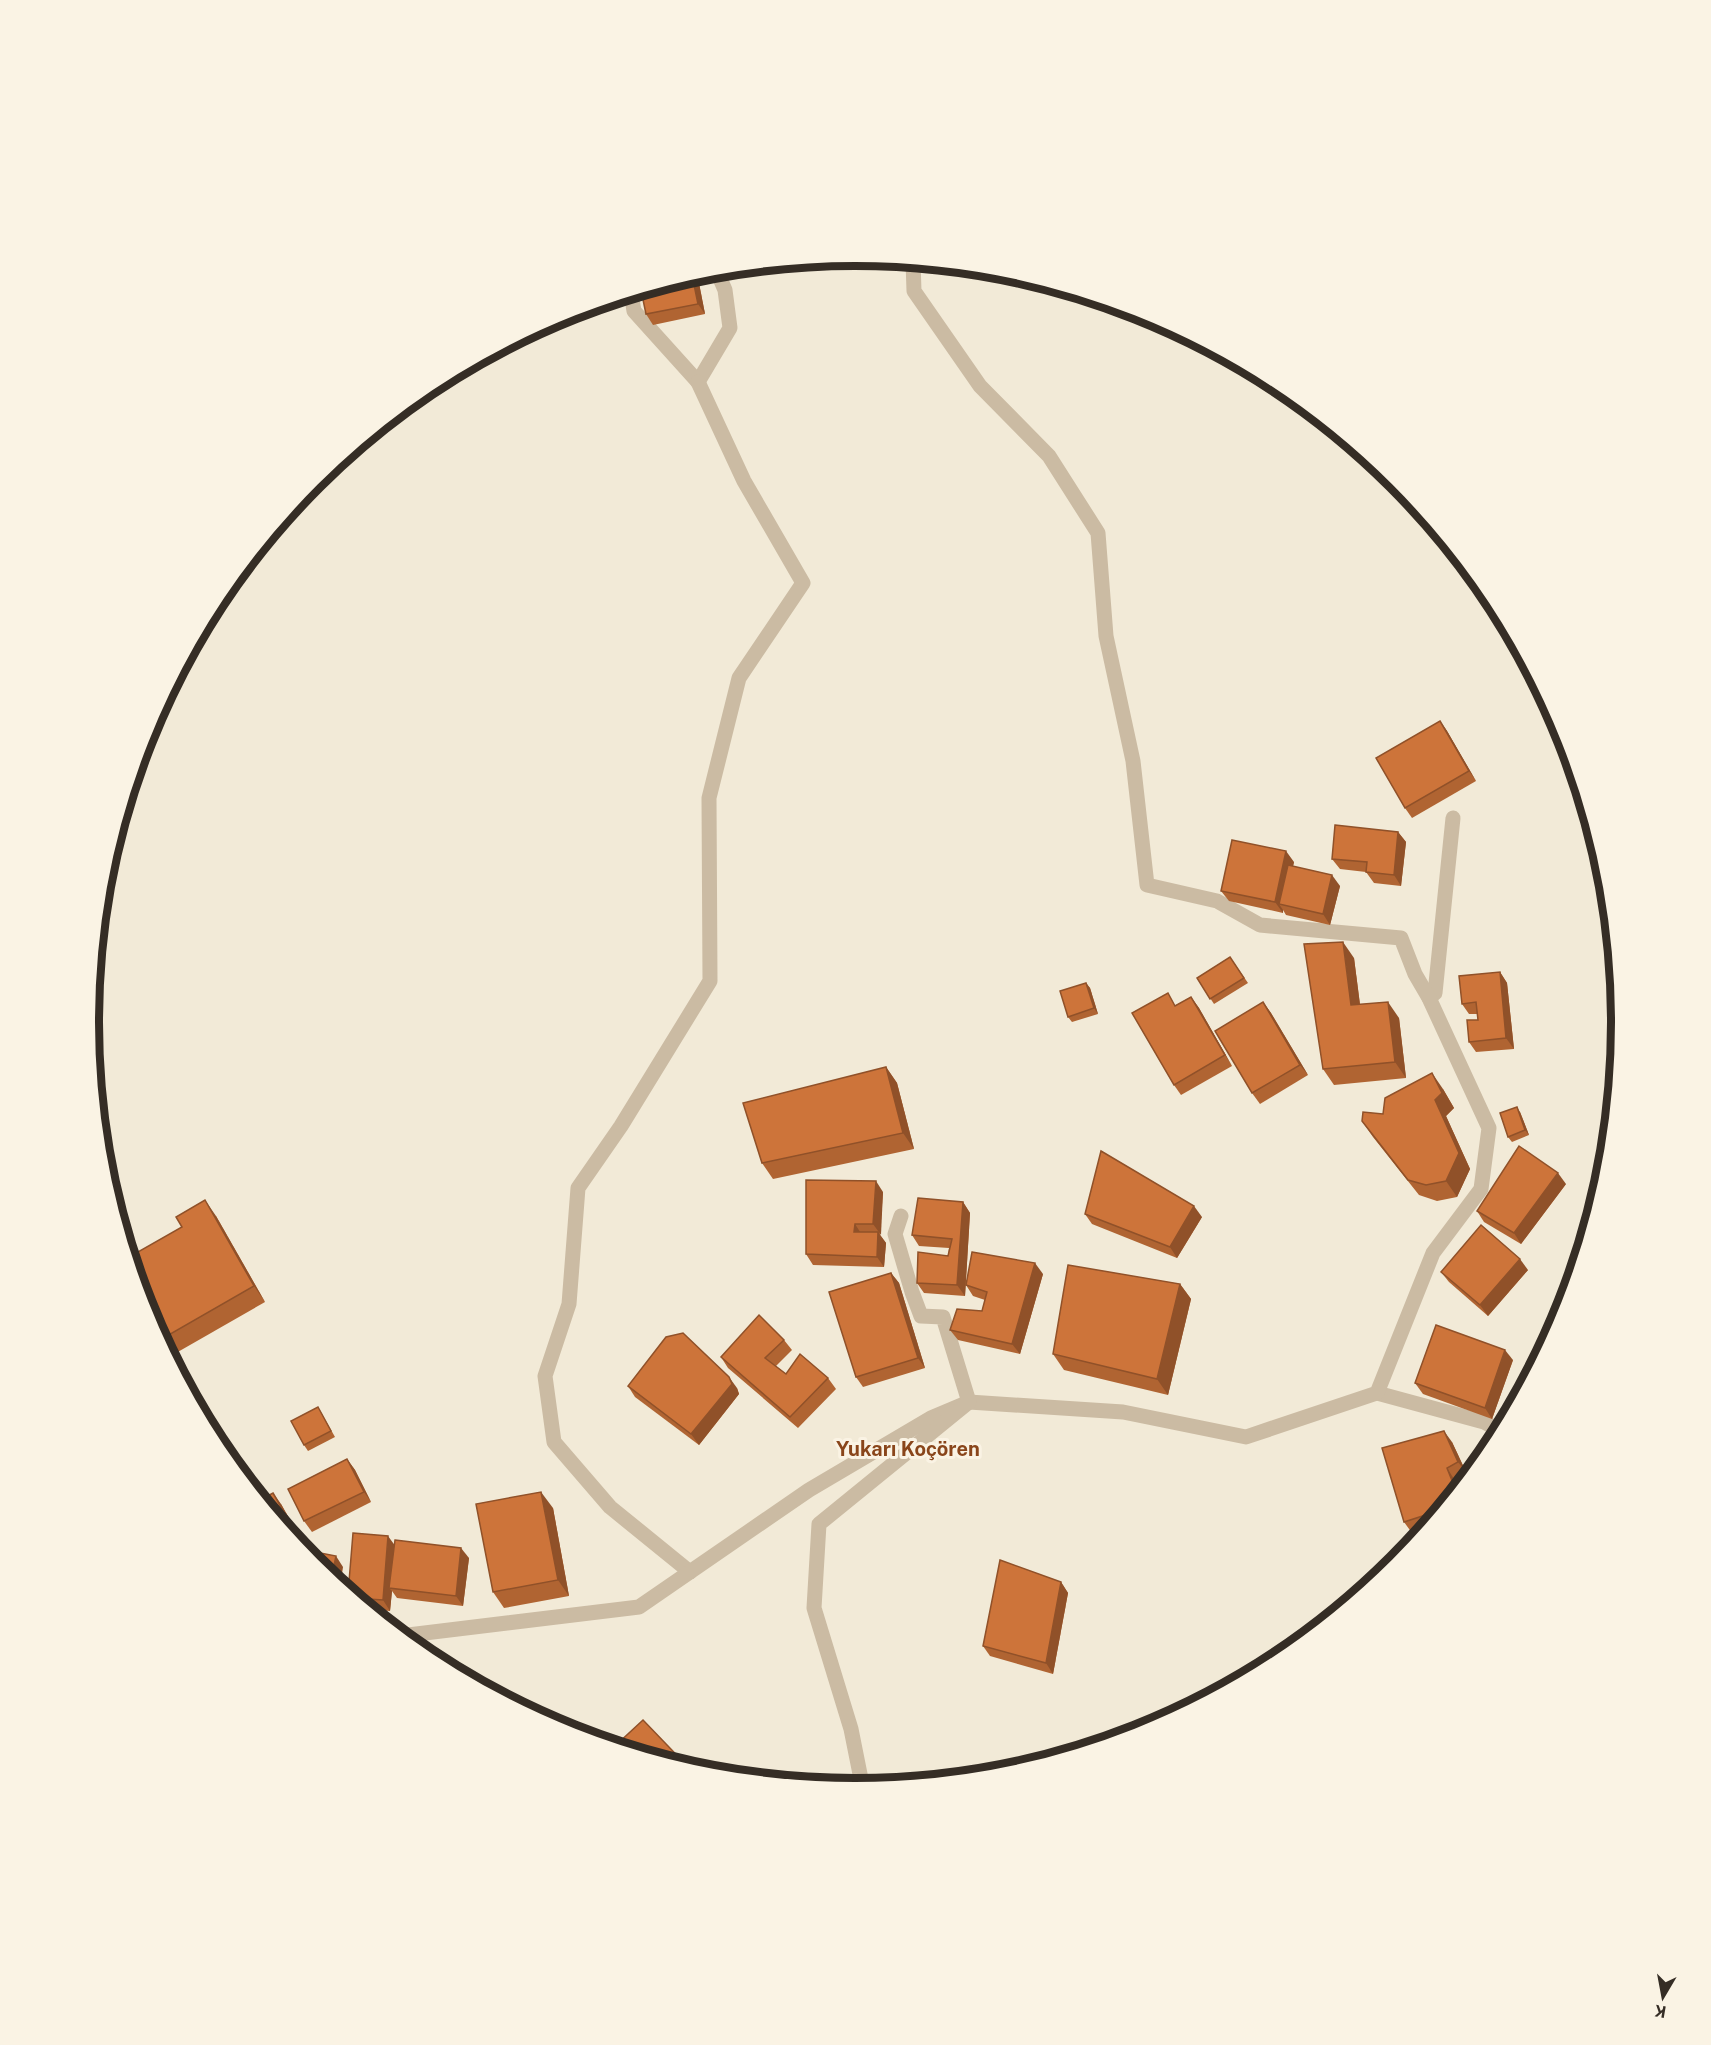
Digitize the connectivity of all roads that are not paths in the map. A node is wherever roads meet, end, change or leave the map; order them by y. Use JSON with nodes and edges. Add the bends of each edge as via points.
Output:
{"nodes":[{"id":1,"x":913,"y":269,"type":"edge"},
{"id":2,"x":720,"y":279,"type":"edge"},
{"id":3,"x":632,"y":300,"type":"edge"},
{"id":4,"x":698,"y":382,"type":"junction"},
{"id":5,"x":1453,"y":818,"type":"dead end"},
{"id":6,"x":1429,"y":998,"type":"junction"},
{"id":7,"x":901,"y":1216,"type":"dead end"},
{"id":8,"x":1377,"y":1393,"type":"junction"},
{"id":9,"x":969,"y":1402,"type":"junction"},
{"id":10,"x":1494,"y":1428,"type":"edge"},
{"id":11,"x":690,"y":1572,"type":"junction"},
{"id":12,"x":411,"y":1635,"type":"edge"},
{"id":13,"x":861,"y":1779,"type":"edge"}],
"edges":[{"from":1,"to":6,"type":"street","via":[[914,291],[980,386],[1049,456],[1098,532],[1107,636],[1133,761],[1147,885],[1217,901],[1260,925],[1401,938]]},
{"from":2,"to":4,"type":"street","via":[[730,328]]},
{"from":3,"to":4,"type":"street","via":[[634,312]]},
{"from":4,"to":11,"type":"street","via":[[744,481],[803,583],[739,678],[709,798],[710,981],[578,1188],[569,1304],[546,1376],[554,1442],[610,1507]]},
{"from":5,"to":6,"type":"street","via":[[1435,993]]},
{"from":6,"to":8,"type":"street","via":[[1489,1128],[1487,1149],[1481,1189],[1433,1253]]},
{"from":7,"to":9,"type":"street","via":[[895,1234],[912,1292],[921,1316],[943,1317]]},
{"from":8,"to":9,"type":"street","via":[[1246,1437],[1123,1412]]},
{"from":8,"to":10,"type":"street"},
{"from":9,"to":11,"type":"street","via":[[931,1419],[809,1490]]},
{"from":9,"to":13,"type":"street","via":[[819,1524],[814,1608]]},
{"from":11,"to":12,"type":"street","via":[[639,1607]]}]}
